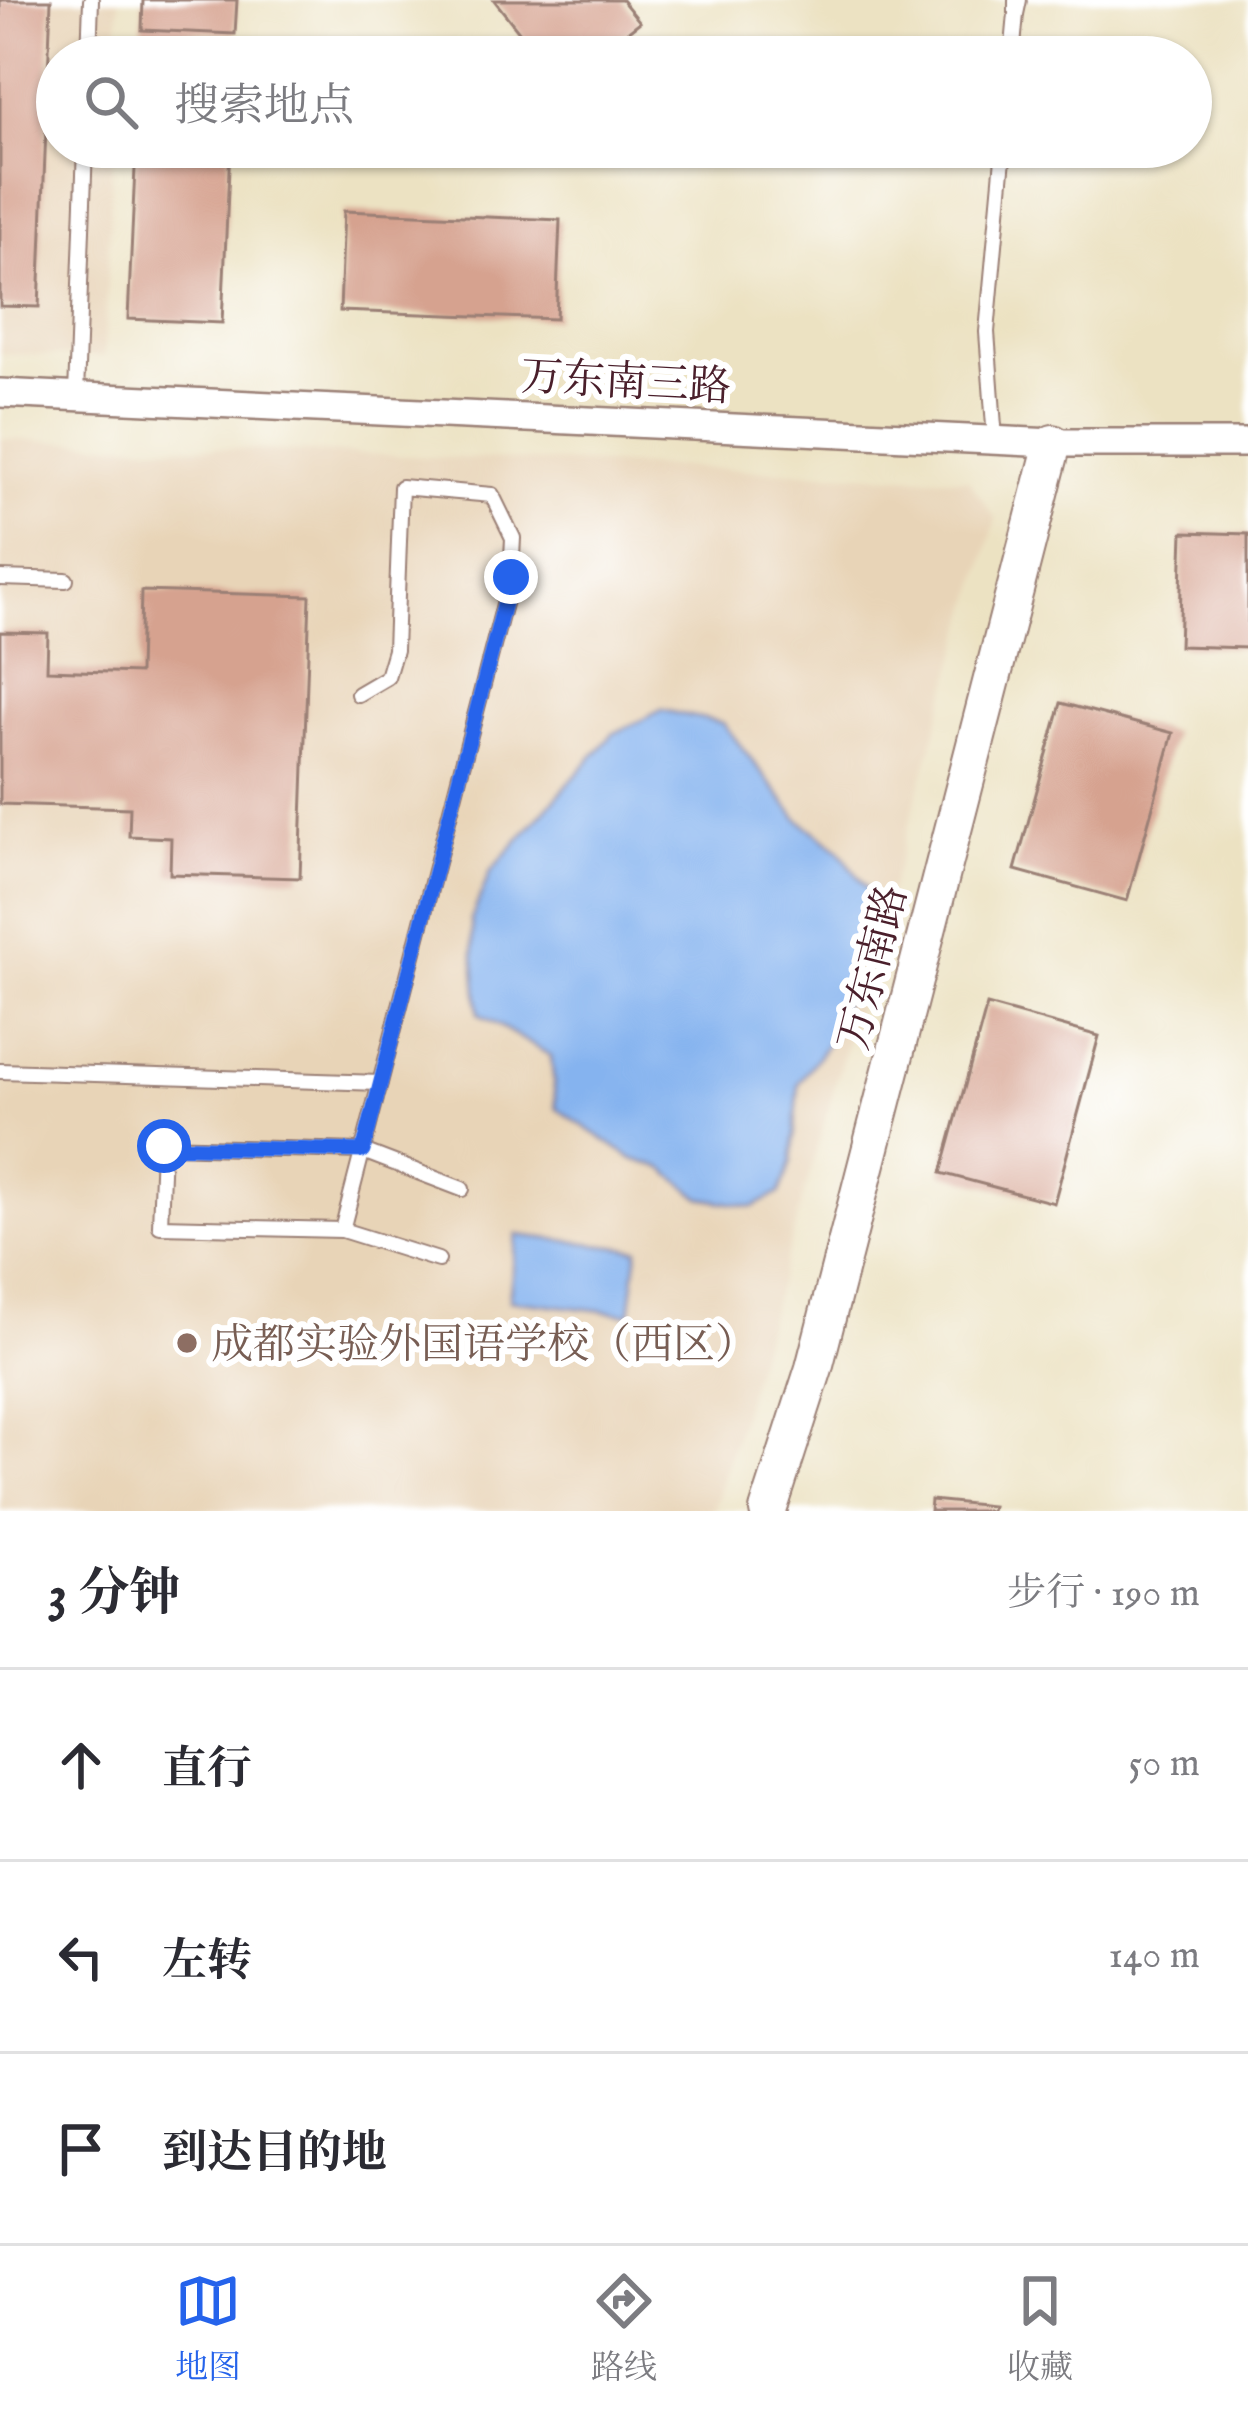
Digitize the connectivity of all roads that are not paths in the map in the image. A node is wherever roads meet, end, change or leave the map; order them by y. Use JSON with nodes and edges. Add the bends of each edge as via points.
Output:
{"nodes":[{"id":1,"x":91,"y":0,"type":"edge"},
{"id":2,"x":1017,"y":5,"type":"edge"},
{"id":3,"x":90,"y":36,"type":"edge"},
{"id":4,"x":1014,"y":36,"type":"edge"},
{"id":5,"x":85,"y":168,"type":"edge"},
{"id":6,"x":1002,"y":168,"type":"edge"},
{"id":7,"x":0,"y":393,"type":"edge"},
{"id":8,"x":76,"y":395,"type":"junction"},
{"id":9,"x":995,"y":440,"type":"junction"},
{"id":10,"x":1053,"y":443,"type":"junction"},
{"id":11,"x":1248,"y":443,"type":"edge"},
{"id":12,"x":0,"y":578,"type":"edge"},
{"id":13,"x":66,"y":580,"type":"dead end"},
{"id":14,"x":358,"y":694,"type":"dead end"},
{"id":15,"x":0,"y":1071,"type":"edge"},
{"id":16,"x":380,"y":1083,"type":"junction"},
{"id":17,"x":363,"y":1151,"type":"junction"},
{"id":18,"x":462,"y":1189,"type":"dead end"},
{"id":19,"x":342,"y":1230,"type":"junction"},
{"id":20,"x":438,"y":1260,"type":"dead end"},
{"id":21,"x":768,"y":1511,"type":"edge"}],
"edges":[{"from":1,"to":3,"type":"lane"},
{"from":2,"to":4,"type":"lane"},
{"from":5,"to":8,"type":"lane"},
{"from":6,"to":9,"type":"lane","via":[[987,332]]},
{"from":7,"to":8,"type":"street","name":"万东南三路"},
{"from":8,"to":9,"type":"street","name":"万东南三路"},
{"from":9,"to":10,"type":"street","name":"万东南三路"},
{"from":10,"to":11,"type":"street","name":"万东南三路"},
{"from":10,"to":21,"type":"street","name":"万东南路","via":[[814,1368]]},
{"from":12,"to":13,"type":"lane"},
{"from":14,"to":16,"type":"lane","via":[[388,676],[395,650],[401,487],[492,495],[513,538],[511,577]]},
{"from":15,"to":16,"type":"lane"},
{"from":16,"to":17,"type":"lane"},
{"from":17,"to":18,"type":"lane"},
{"from":17,"to":19,"type":"lane"},
{"from":17,"to":19,"type":"lane","via":[[164,1146],[160,1226]]},
{"from":19,"to":20,"type":"lane"}]}
